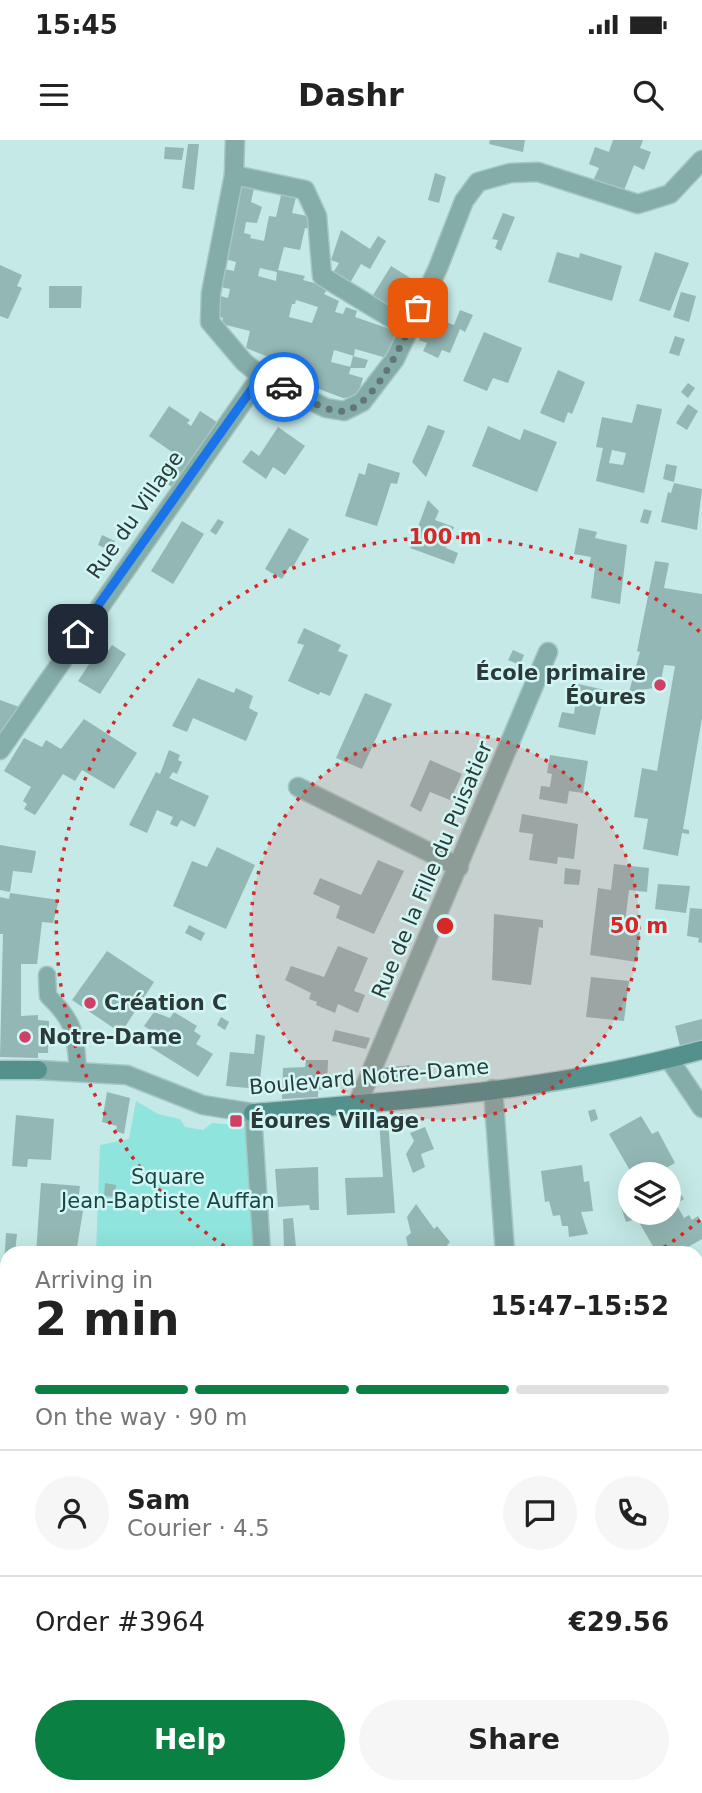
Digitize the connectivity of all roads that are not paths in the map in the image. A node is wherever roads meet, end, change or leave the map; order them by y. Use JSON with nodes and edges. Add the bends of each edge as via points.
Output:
{"nodes":[{"id":1,"x":235,"y":140,"type":"edge"},
{"id":2,"x":702,"y":160,"type":"edge"},
{"id":3,"x":234,"y":175,"type":"junction"},
{"id":4,"x":409,"y":329,"type":"junction"},
{"id":5,"x":261,"y":376,"type":"junction"},
{"id":6,"x":548,"y":652,"type":"dead end"},
{"id":7,"x":0,"y":750,"type":"edge"},
{"id":8,"x":298,"y":787,"type":"dead end"},
{"id":9,"x":459,"y":867,"type":"junction"},
{"id":10,"x":47,"y":975,"type":"dead end"},
{"id":11,"x":702,"y":1050,"type":"edge"},
{"id":12,"x":669,"y":1059,"type":"junction"},
{"id":13,"x":0,"y":1070,"type":"edge"},
{"id":14,"x":78,"y":1071,"type":"junction"},
{"id":15,"x":493,"y":1089,"type":"junction"},
{"id":16,"x":357,"y":1105,"type":"junction"},
{"id":17,"x":702,"y":1108,"type":"edge"},
{"id":18,"x":253,"y":1113,"type":"junction"},
{"id":19,"x":262,"y":1246,"type":"edge"},
{"id":20,"x":504,"y":1246,"type":"edge"}],
"edges":[{"from":1,"to":3,"type":"street"},
{"from":2,"to":4,"type":"street","via":[[670,194],[638,204],[538,172],[510,173],[478,182],[464,201]]},
{"from":3,"to":4,"type":"street","via":[[305,190],[317,216],[322,276]]},
{"from":3,"to":5,"type":"street","via":[[211,293],[211,322]]},
{"from":4,"to":5,"type":"street","via":[[395,359],[362,402],[344,411],[326,408]]},
{"from":5,"to":7,"type":"street","name":"Rue du Village"},
{"from":6,"to":9,"type":"street","name":"Rue de la Fille du Puisatier"},
{"from":8,"to":9,"type":"street"},
{"from":9,"to":16,"type":"street","name":"Rue de la Fille du Puisatier"},
{"from":10,"to":14,"type":"lane","via":[[48,996],[75,1029]]},
{"from":11,"to":12,"type":"street","name":"Boulevard Notre-Dame"},
{"from":12,"to":15,"type":"street","name":"Boulevard Notre-Dame"},
{"from":12,"to":17,"type":"street"},
{"from":13,"to":14,"type":"street","name":"Boulevard Notre-Dame"},
{"from":14,"to":18,"type":"street","name":"Boulevard Notre-Dame","via":[[127,1075],[203,1105]]},
{"from":15,"to":16,"type":"street","name":"Boulevard Notre-Dame"},
{"from":15,"to":20,"type":"street"},
{"from":16,"to":18,"type":"street","name":"Boulevard Notre-Dame"},
{"from":18,"to":19,"type":"lane"}]}
